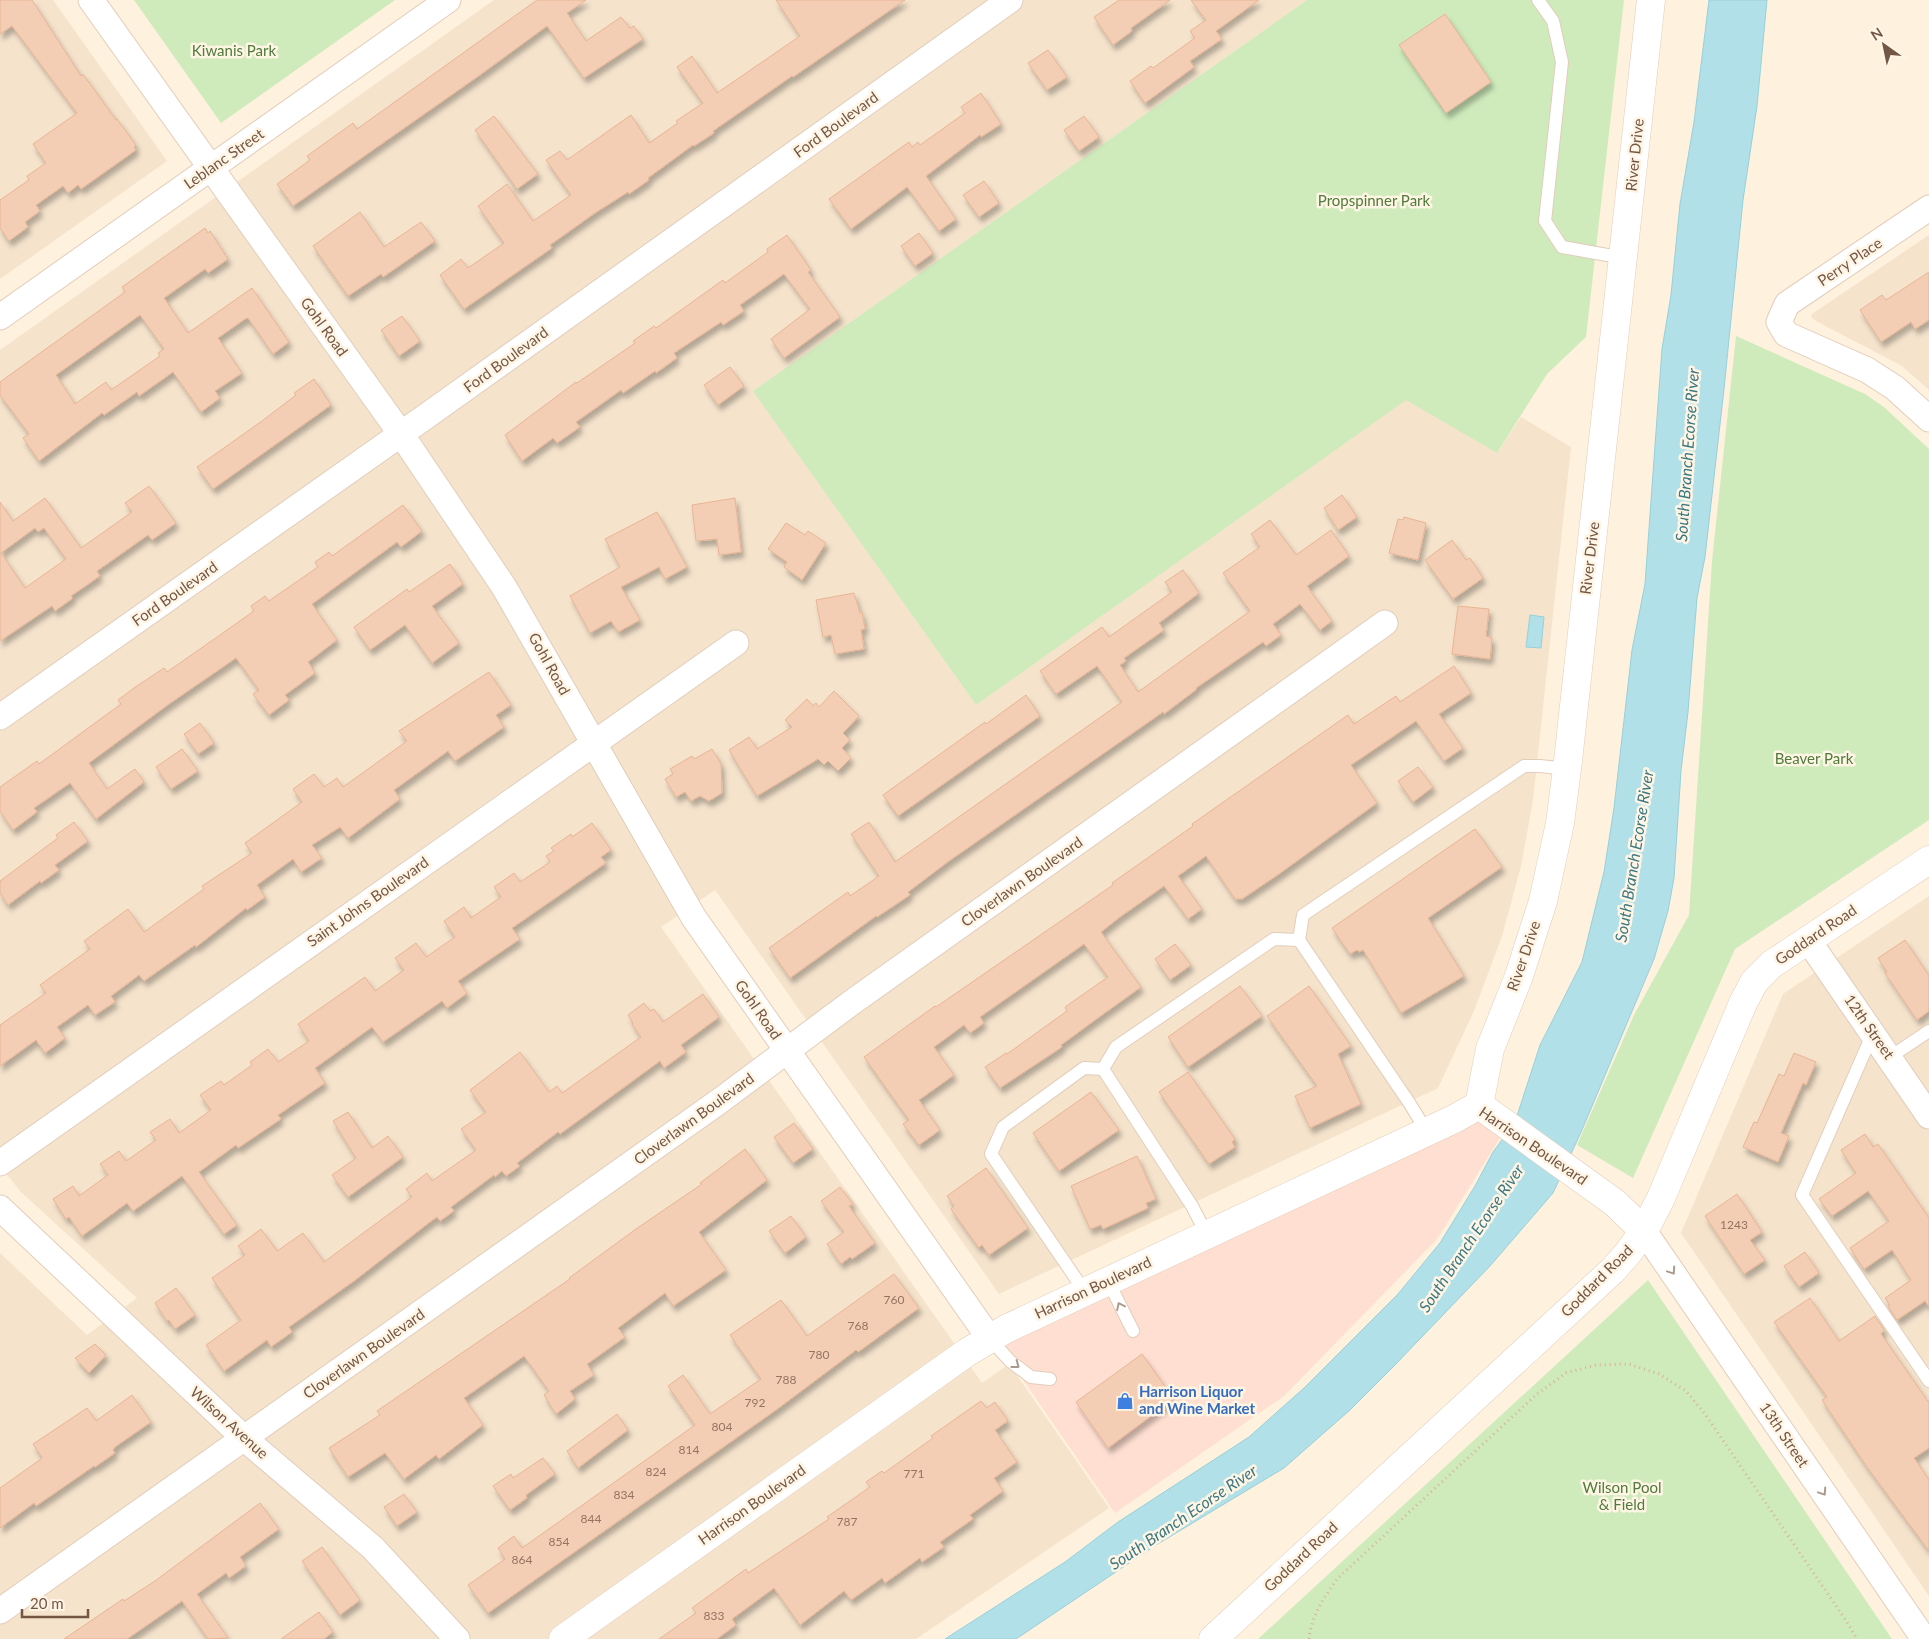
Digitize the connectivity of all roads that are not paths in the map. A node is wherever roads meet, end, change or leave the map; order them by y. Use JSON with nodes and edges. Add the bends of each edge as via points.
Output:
{"nodes":[{"id":1,"x":92,"y":0,"type":"edge"},
{"id":2,"x":448,"y":0,"type":"edge"},
{"id":3,"x":1010,"y":0,"type":"edge"},
{"id":4,"x":1538,"y":0,"type":"edge"},
{"id":5,"x":1651,"y":0,"type":"edge"},
{"id":6,"x":210,"y":168,"type":"junction"},
{"id":7,"x":1929,"y":208,"type":"edge"},
{"id":8,"x":1624,"y":258,"type":"junction"},
{"id":9,"x":0,"y":317,"type":"edge"},
{"id":10,"x":1929,"y":419,"type":"edge"},
{"id":11,"x":401,"y":434,"type":"junction"},
{"id":12,"x":1385,"y":623,"type":"dead end"},
{"id":13,"x":736,"y":642,"type":"dead end"},
{"id":14,"x":0,"y":717,"type":"edge"},
{"id":15,"x":594,"y":744,"type":"junction"},
{"id":16,"x":1567,"y":769,"type":"junction"},
{"id":17,"x":1929,"y":860,"type":"edge"},
{"id":18,"x":1299,"y":940,"type":"junction"},
{"id":19,"x":1808,"y":940,"type":"junction"},
{"id":20,"x":1929,"y":1031,"type":"edge"},
{"id":21,"x":1873,"y":1033,"type":"junction"},
{"id":22,"x":787,"y":1051,"type":"junction"},
{"id":23,"x":1890,"y":1057,"type":"junction"},
{"id":24,"x":1103,"y":1069,"type":"junction"},
{"id":25,"x":1479,"y":1105,"type":"junction"},
{"id":26,"x":1929,"y":1116,"type":"edge"},
{"id":27,"x":1427,"y":1132,"type":"junction"},
{"id":28,"x":0,"y":1163,"type":"edge"},
{"id":29,"x":0,"y":1208,"type":"edge"},
{"id":30,"x":1644,"y":1231,"type":"junction"},
{"id":31,"x":1207,"y":1235,"type":"junction"},
{"id":32,"x":1097,"y":1286,"type":"junction"},
{"id":33,"x":1133,"y":1331,"type":"dead end"},
{"id":34,"x":990,"y":1338,"type":"junction"},
{"id":35,"x":1050,"y":1379,"type":"dead end"},
{"id":36,"x":1929,"y":1382,"type":"edge"},
{"id":37,"x":244,"y":1439,"type":"junction"},
{"id":38,"x":0,"y":1611,"type":"edge"},
{"id":39,"x":457,"y":1639,"type":"edge"},
{"id":40,"x":563,"y":1639,"type":"edge"},
{"id":41,"x":1213,"y":1639,"type":"edge"},
{"id":42,"x":1924,"y":1639,"type":"edge"}],
"edges":[{"from":1,"to":6,"type":"street","name":"Gohl Road"},
{"from":2,"to":6,"type":"street","name":"Leblanc Street"},
{"from":3,"to":11,"type":"street","name":"Ford Boulevard"},
{"from":4,"to":8,"type":"lane","via":[[1553,21],[1562,62],[1545,221],[1562,247]]},
{"from":5,"to":8,"type":"street","name":"River Drive"},
{"from":6,"to":9,"type":"street","name":"Leblanc Street"},
{"from":6,"to":11,"type":"street","name":"Gohl Road"},
{"from":7,"to":10,"type":"street","name":"Perry Place","via":[[1787,304],[1779,322],[1786,334],[1867,370],[1895,388]]},
{"from":8,"to":16,"type":"street","name":"River Drive"},
{"from":11,"to":14,"type":"street","name":"Ford Boulevard"},
{"from":11,"to":15,"type":"street","name":"Gohl Road","via":[[504,587]]},
{"from":12,"to":22,"type":"street","name":"Cloverlawn Boulevard"},
{"from":13,"to":15,"type":"street","name":"Saint Johns Boulevard"},
{"from":15,"to":22,"type":"street","name":"Gohl Road","via":[[694,918]]},
{"from":15,"to":28,"type":"street","name":"Saint Johns Boulevard"},
{"from":16,"to":18,"type":"lane","via":[[1524,766],[1302,915]]},
{"from":16,"to":25,"type":"street","name":"River Drive","via":[[1560,823],[1543,900],[1519,976],[1490,1049]]},
{"from":17,"to":19,"type":"street","name":"Goddard Road"},
{"from":18,"to":24,"type":"lane","via":[[1274,939],[1116,1047]]},
{"from":18,"to":27,"type":"lane"},
{"from":19,"to":21,"type":"street","name":"12th Street"},
{"from":19,"to":30,"type":"street","name":"Goddard Road","via":[[1772,964],[1754,982]]},
{"from":20,"to":23,"type":"lane"},
{"from":21,"to":23,"type":"street","name":"12th Street"},
{"from":21,"to":36,"type":"lane","via":[[1802,1195]]},
{"from":22,"to":34,"type":"street","name":"Gohl Road"},
{"from":22,"to":37,"type":"street","name":"Cloverlawn Boulevard"},
{"from":23,"to":26,"type":"street","name":"12th Street"},
{"from":24,"to":31,"type":"lane","via":[[1192,1206]]},
{"from":24,"to":32,"type":"lane","via":[[1084,1068],[1003,1127],[992,1154]]},
{"from":25,"to":27,"type":"street","name":"Harrison Boulevard"},
{"from":25,"to":30,"type":"street","name":"Harrison Boulevard","via":[[1623,1210]]},
{"from":27,"to":31,"type":"street","name":"Harrison Boulevard"},
{"from":29,"to":37,"type":"street","name":"Wilson Avenue"},
{"from":30,"to":41,"type":"street","name":"Goddard Road","via":[[1613,1270]]},
{"from":30,"to":42,"type":"street","name":"13th Street","one_way":true},
{"from":31,"to":32,"type":"street","name":"Harrison Boulevard"},
{"from":33,"to":32,"type":"lane","one_way":true},
{"from":32,"to":34,"type":"street","name":"Harrison Boulevard"},
{"from":34,"to":35,"type":"lane","one_way":true,"via":[[1010,1361],[1031,1377]]},
{"from":34,"to":40,"type":"street","name":"Harrison Boulevard"},
{"from":37,"to":38,"type":"street","name":"Cloverlawn Boulevard"},
{"from":37,"to":39,"type":"street","name":"Wilson Avenue","via":[[373,1548]]}]}
